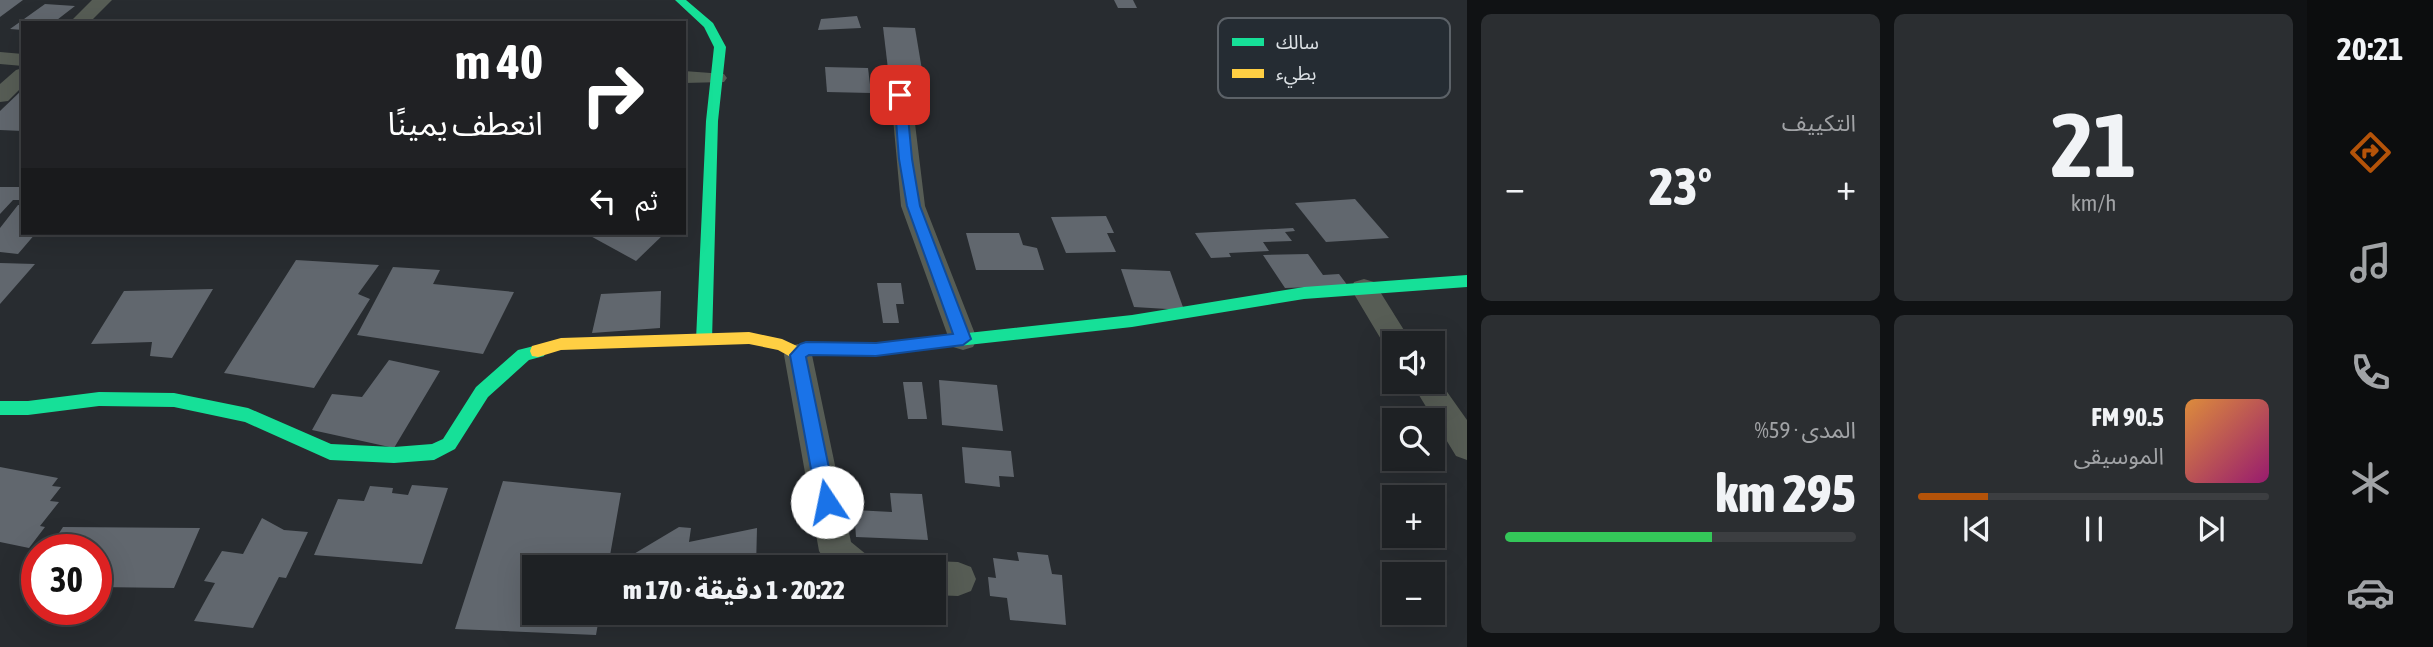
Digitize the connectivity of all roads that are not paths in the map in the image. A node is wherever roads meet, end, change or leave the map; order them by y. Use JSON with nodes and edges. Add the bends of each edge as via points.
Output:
{"nodes":[{"id":1,"x":103,"y":0,"type":"edge"},
{"id":2,"x":680,"y":0,"type":"edge"},
{"id":3,"x":80,"y":21,"type":"edge"},
{"id":4,"x":0,"y":58,"type":"edge"},
{"id":5,"x":21,"y":60,"type":"edge"},
{"id":6,"x":899,"y":74,"type":"dead end"},
{"id":7,"x":21,"y":76,"type":"edge"},
{"id":8,"x":686,"y":77,"type":"edge"},
{"id":9,"x":717,"y":78,"type":"junction"},
{"id":10,"x":0,"y":96,"type":"edge"},
{"id":11,"x":1467,"y":281,"type":"edge"},
{"id":12,"x":1364,"y":289,"type":"junction"},
{"id":13,"x":1390,"y":331,"type":"edge"},
{"id":14,"x":963,"y":339,"type":"junction"},
{"id":15,"x":704,"y":340,"type":"junction"},
{"id":16,"x":798,"y":355,"type":"junction"},
{"id":17,"x":1434,"y":394,"type":"edge"},
{"id":18,"x":0,"y":408,"type":"edge"},
{"id":19,"x":1467,"y":446,"type":"edge"},
{"id":20,"x":841,"y":555,"type":"edge"}],
"edges":[{"from":1,"to":3,"type":"street"},
{"from":2,"to":9,"type":"street","via":[[715,33],[720,49]]},
{"from":4,"to":5,"type":"street"},
{"from":6,"to":14,"type":"street","via":[[914,206]]},
{"from":7,"to":10,"type":"street"},
{"from":8,"to":9,"type":"street"},
{"from":9,"to":15,"type":"street","via":[[706,213]]},
{"from":11,"to":12,"type":"street"},
{"from":12,"to":13,"type":"street"},
{"from":12,"to":14,"type":"street"},
{"from":14,"to":16,"type":"street","via":[[876,349],[806,348]]},
{"from":15,"to":16,"type":"street","via":[[749,338],[782,345]]},
{"from":15,"to":18,"type":"street","via":[[562,344],[524,355],[482,392],[449,444],[435,452],[394,456],[330,452],[248,415],[174,400],[99,399]]},
{"from":16,"to":20,"type":"street","via":[[836,551]]},
{"from":17,"to":19,"type":"street"}]}
